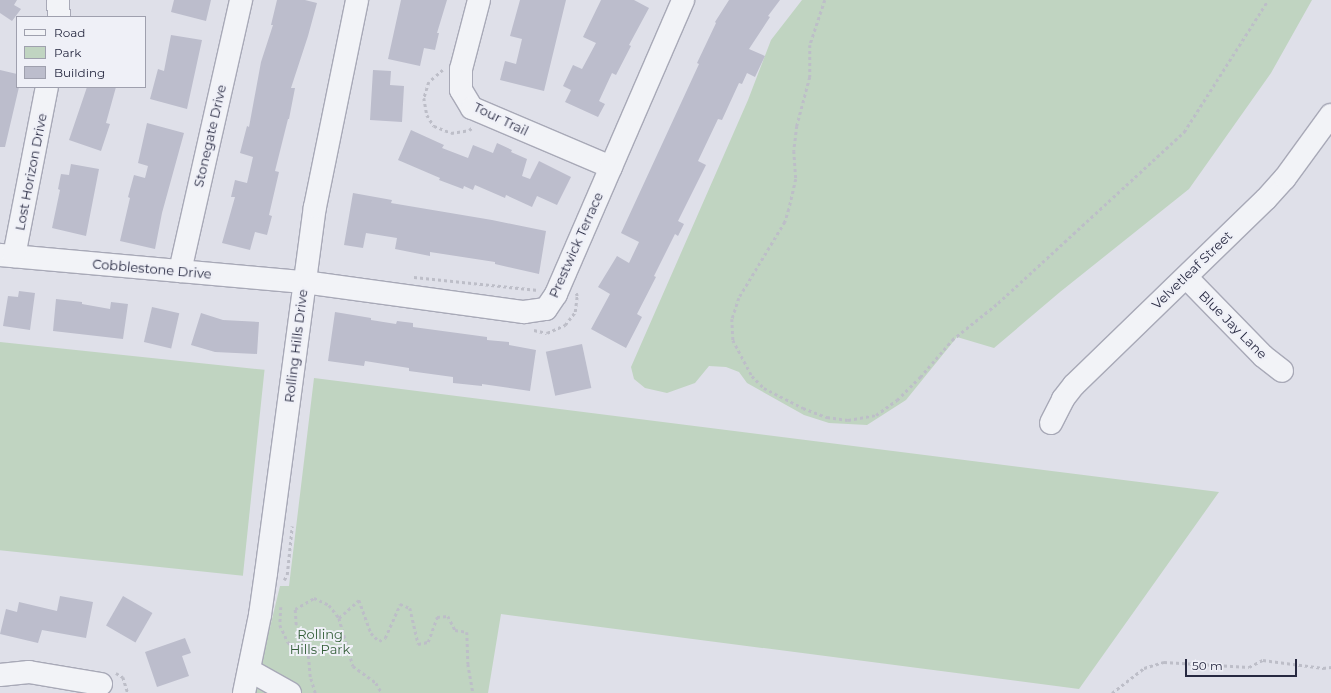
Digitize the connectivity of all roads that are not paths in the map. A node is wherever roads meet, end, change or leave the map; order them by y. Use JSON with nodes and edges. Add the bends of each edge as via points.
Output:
{"nodes":[{"id":1,"x":58,"y":0,"type":"edge"},
{"id":2,"x":241,"y":0,"type":"edge"},
{"id":3,"x":357,"y":0,"type":"edge"},
{"id":4,"x":479,"y":0,"type":"edge"},
{"id":5,"x":683,"y":0,"type":"edge"},
{"id":6,"x":59,"y":16,"type":"edge"},
{"id":7,"x":47,"y":88,"type":"edge"},
{"id":8,"x":1331,"y":115,"type":"edge"},
{"id":9,"x":611,"y":167,"type":"junction"},
{"id":10,"x":7,"y":256,"type":"edge"},
{"id":11,"x":180,"y":271,"type":"junction"},
{"id":12,"x":1186,"y":277,"type":"junction"},
{"id":13,"x":304,"y":282,"type":"junction"},
{"id":14,"x":1282,"y":371,"type":"dead end"},
{"id":15,"x":1051,"y":423,"type":"dead end"},
{"id":16,"x":249,"y":670,"type":"junction"},
{"id":17,"x":0,"y":675,"type":"edge"},
{"id":18,"x":101,"y":684,"type":"dead end"},
{"id":19,"x":244,"y":693,"type":"edge"},
{"id":20,"x":290,"y":693,"type":"edge"}],
"edges":[{"from":1,"to":6,"type":"street"},
{"from":2,"to":11,"type":"street","name":"Stonegate Drive"},
{"from":3,"to":13,"type":"street","name":"Rolling Hills Drive","via":[[315,207]]},
{"from":4,"to":9,"type":"street","name":"Tour Trail","via":[[461,70],[461,90],[472,108]]},
{"from":5,"to":9,"type":"street","name":"Prestwick Terrace"},
{"from":7,"to":10,"type":"street","name":"Lost Horizon Drive"},
{"from":8,"to":12,"type":"street","name":"Velvetleaf Street","via":[[1285,178]]},
{"from":9,"to":13,"type":"street","name":"Prestwick Terrace","via":[[556,294],[546,308],[524,312]]},
{"from":10,"to":11,"type":"street","name":"Cobblestone Drive"},
{"from":11,"to":13,"type":"street","name":"Cobblestone Drive"},
{"from":12,"to":14,"type":"street","name":"Blue Jay Lane","via":[[1258,351]]},
{"from":12,"to":15,"type":"street","name":"Velvetleaf Street","via":[[1074,385],[1063,399]]},
{"from":13,"to":16,"type":"street","name":"Rolling Hills Drive","via":[[266,573]]},
{"from":16,"to":19,"type":"street","name":"Rolling Hills Drive"},
{"from":16,"to":20,"type":"street"},
{"from":17,"to":18,"type":"street","via":[[29,672]]}]}
